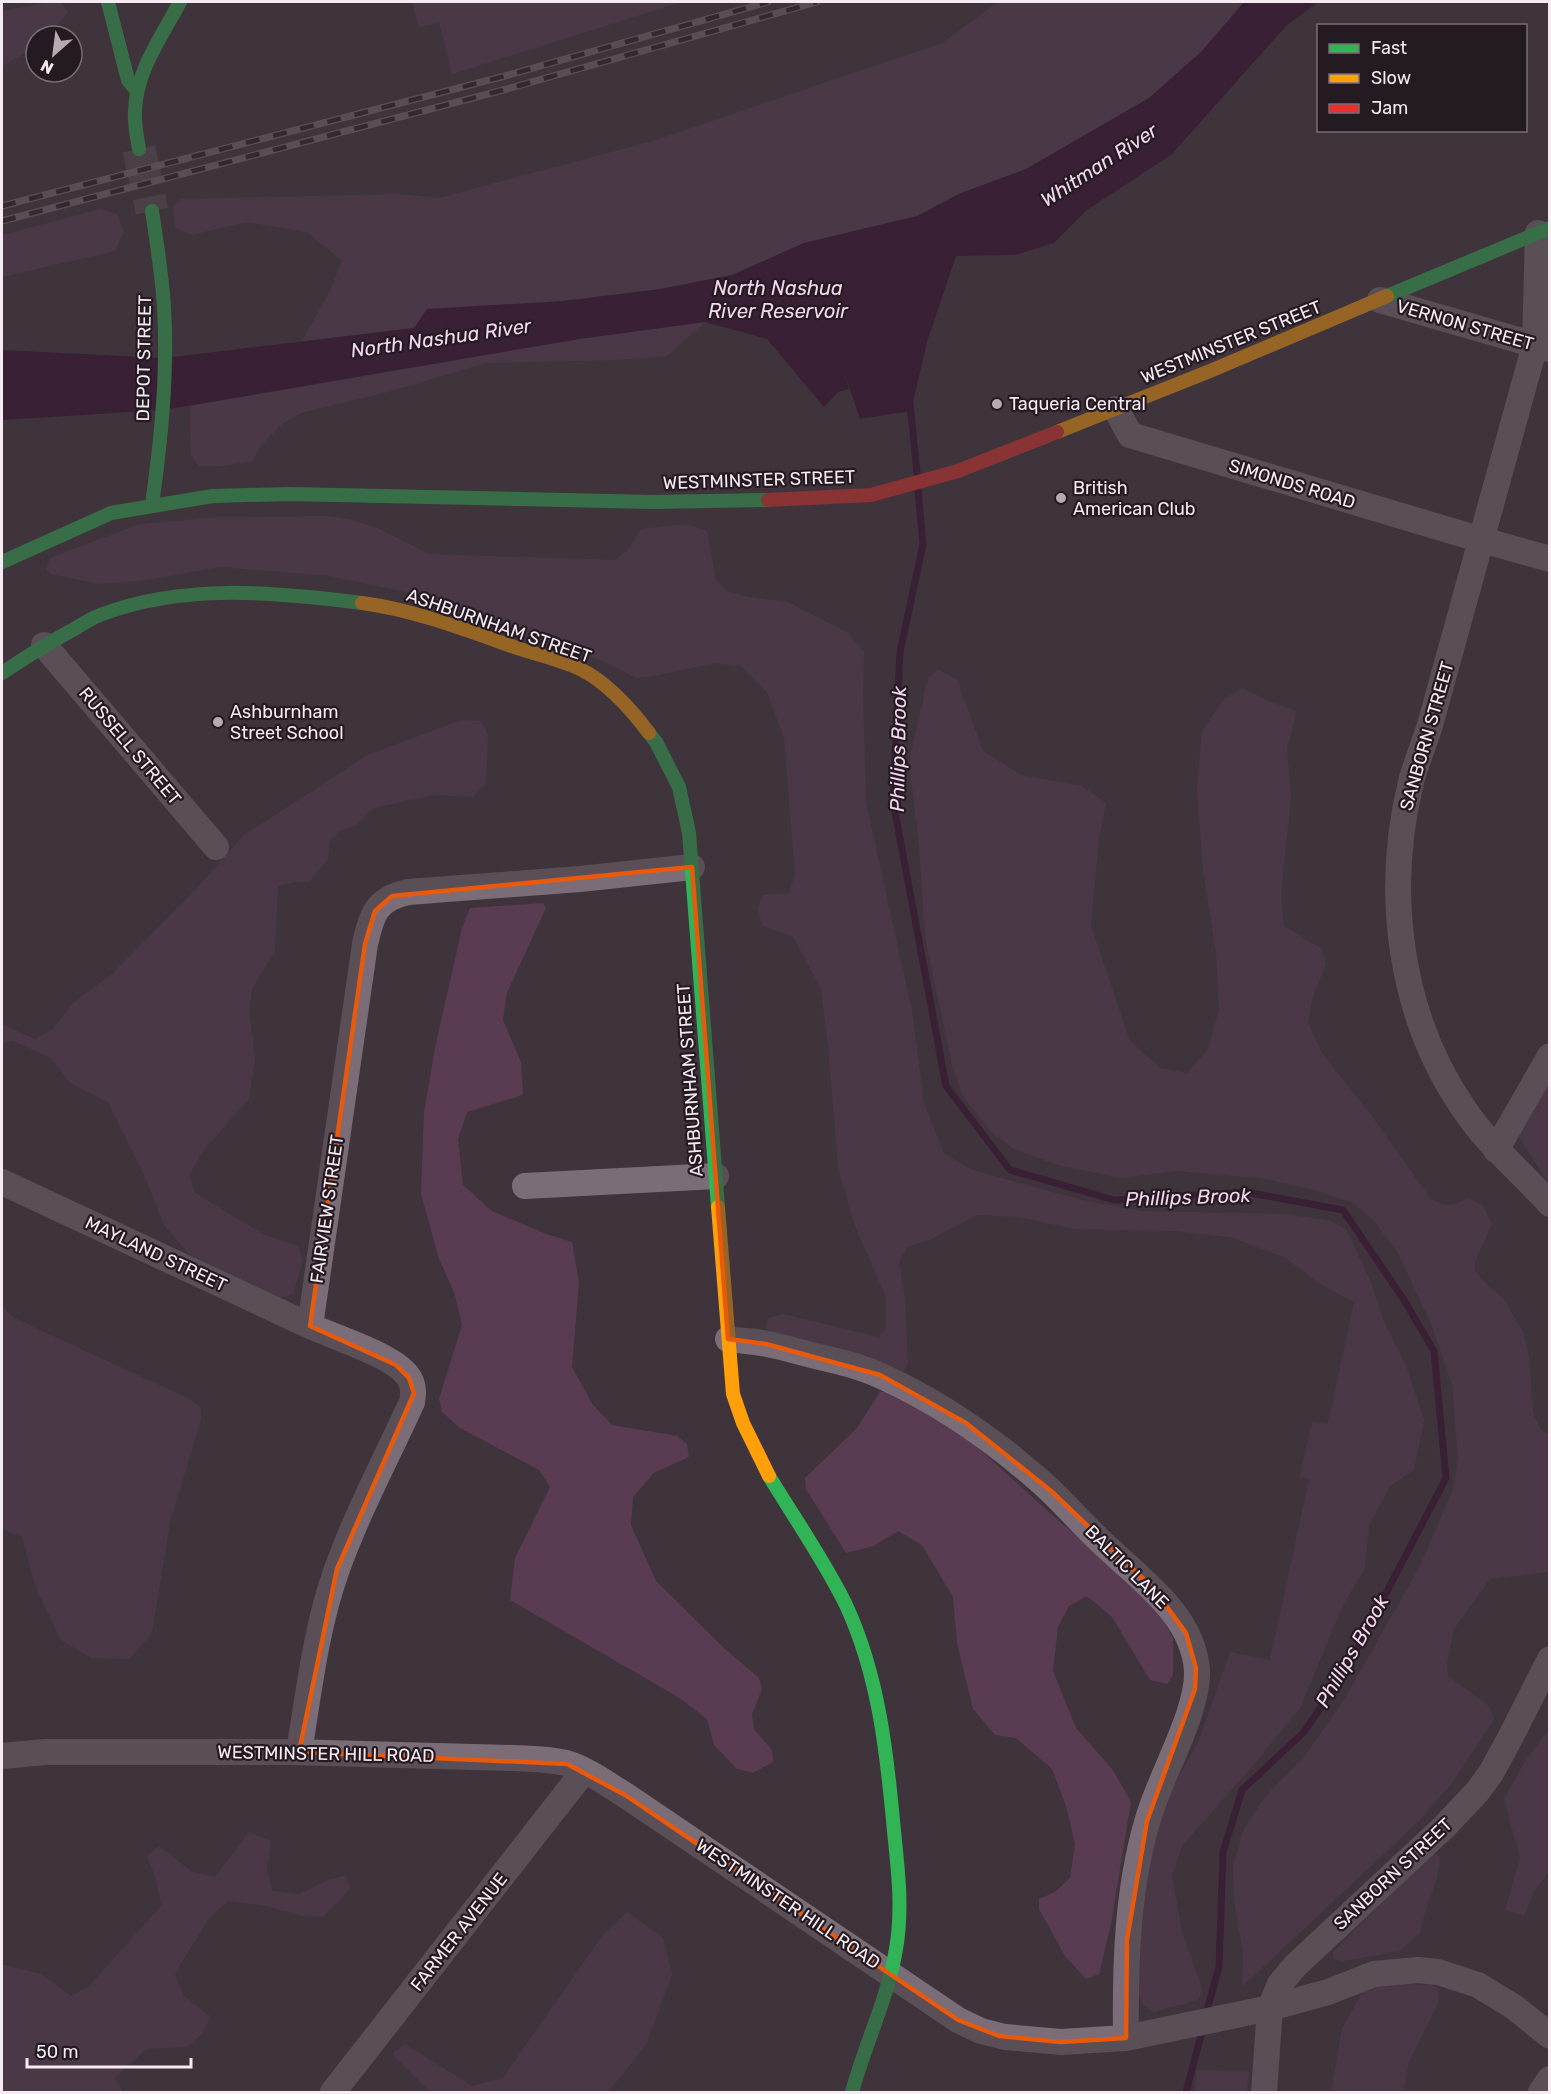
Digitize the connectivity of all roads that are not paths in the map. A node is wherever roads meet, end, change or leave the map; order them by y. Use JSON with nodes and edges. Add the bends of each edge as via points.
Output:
{"nodes":[{"id":1,"x":108,"y":2,"type":"edge"},
{"id":2,"x":180,"y":2,"type":"edge"},
{"id":3,"x":137,"y":92,"type":"junction"},
{"id":4,"x":139,"y":149,"type":"tunnel mouth"},
{"id":5,"x":152,"y":211,"type":"tunnel mouth"},
{"id":6,"x":1544,"y":231,"type":"edge"},
{"id":7,"x":1380,"y":300,"type":"junction"},
{"id":8,"x":1542,"y":347,"type":"edge"},
{"id":9,"x":1116,"y":409,"type":"junction"},
{"id":10,"x":152,"y":505,"type":"junction"},
{"id":11,"x":1482,"y":540,"type":"junction"},
{"id":12,"x":1550,"y":559,"type":"edge"},
{"id":13,"x":2,"y":562,"type":"edge"},
{"id":14,"x":44,"y":645,"type":"junction"},
{"id":15,"x":2,"y":673,"type":"edge"},
{"id":16,"x":216,"y":847,"type":"dead end"},
{"id":17,"x":692,"y":867,"type":"junction"},
{"id":18,"x":1548,"y":1064,"type":"edge"},
{"id":19,"x":1496,"y":1150,"type":"junction"},
{"id":20,"x":716,"y":1176,"type":"junction"},
{"id":21,"x":2,"y":1182,"type":"edge"},
{"id":22,"x":525,"y":1186,"type":"dead end"},
{"id":23,"x":1550,"y":1204,"type":"edge"},
{"id":24,"x":310,"y":1326,"type":"junction"},
{"id":25,"x":728,"y":1339,"type":"junction"},
{"id":26,"x":1550,"y":1659,"type":"edge"},
{"id":27,"x":299,"y":1752,"type":"junction"},
{"id":28,"x":2,"y":1756,"type":"edge"},
{"id":29,"x":584,"y":1771,"type":"junction"},
{"id":30,"x":891,"y":1973,"type":"junction"},
{"id":31,"x":1270,"y":2008,"type":"junction"},
{"id":32,"x":1550,"y":2036,"type":"edge"},
{"id":33,"x":1126,"y":2038,"type":"junction"},
{"id":34,"x":1550,"y":2079,"type":"edge"},
{"id":35,"x":333,"y":2092,"type":"edge"},
{"id":36,"x":852,"y":2092,"type":"edge"},
{"id":37,"x":1264,"y":2092,"type":"edge"},
{"id":38,"x":1541,"y":2092,"type":"edge"}],
"edges":[{"from":1,"to":3,"type":"main road","via":[[128,80]]},
{"from":2,"to":3,"type":"main road"},
{"from":3,"to":4,"type":"main road"},
{"from":5,"to":10,"type":"main road","name":"DEPOT STREET","via":[[165,340],[162,419]]},
{"from":6,"to":7,"type":"main road","name":"WESTMINSTER STREET"},
{"from":6,"to":8,"type":"street","name":"SANBORN STREET"},
{"from":7,"to":8,"type":"street","name":"VERNON STREET"},
{"from":7,"to":9,"type":"main road","name":"WESTMINSTER STREET"},
{"from":8,"to":11,"type":"street","name":"SANBORN STREET"},
{"from":9,"to":10,"type":"main road","name":"WESTMINSTER STREET","via":[[958,471],[871,495],[643,502],[289,494],[213,496]]},
{"from":9,"to":11,"type":"street","name":"SIMONDS ROAD","via":[[1130,435]]},
{"from":10,"to":13,"type":"main road","name":"WESTMINSTER STREET","via":[[111,513]]},
{"from":11,"to":12,"type":"street","name":"SIMONDS ROAD"},
{"from":11,"to":19,"type":"street","name":"SANBORN STREET","via":[[1412,780],[1403,821],[1399,903],[1406,974],[1435,1059],[1464,1110]]},
{"from":14,"to":15,"type":"main road","name":"ASHBURNHAM STREET"},
{"from":14,"to":16,"type":"street","name":"RUSSELL STREET"},
{"from":14,"to":17,"type":"main road","name":"ASHBURNHAM STREET","via":[[99,615],[147,601],[228,592],[296,595],[385,606],[431,618],[582,670],[632,710],[656,742],[679,787]]},
{"from":17,"to":20,"type":"main road","name":"ASHBURNHAM STREET"},
{"from":17,"to":24,"type":"street","name":"FAIRVIEW STREET","via":[[408,892],[379,905],[365,944]]},
{"from":18,"to":19,"type":"street"},
{"from":19,"to":23,"type":"street","name":"SANBORN STREET"},
{"from":20,"to":22,"type":"street"},
{"from":20,"to":25,"type":"main road","name":"ASHBURNHAM STREET"},
{"from":21,"to":24,"type":"street","name":"MAYLAND STREET"},
{"from":24,"to":27,"type":"street","via":[[396,1365],[409,1378],[414,1393],[337,1569],[326,1605]]},
{"from":25,"to":30,"type":"main road","name":"ASHBURNHAM STREET","via":[[733,1394],[746,1430],[845,1604],[866,1657],[882,1721],[900,1890]]},
{"from":25,"to":33,"type":"street","name":"BALTIC LANE","via":[[766,1344],[871,1372],[966,1423],[1051,1491],[1154,1589],[1186,1633],[1196,1668],[1195,1689],[1147,1821],[1127,1940]]},
{"from":26,"to":31,"type":"street","name":"SANBORN STREET","via":[[1491,1773],[1476,1792],[1295,1966],[1280,1984]]},
{"from":27,"to":28,"type":"street","name":"WESTMINSTER HILL ROAD","via":[[46,1752]]},
{"from":27,"to":29,"type":"street","name":"WESTMINSTER HILL ROAD","via":[[536,1759]]},
{"from":29,"to":30,"type":"street","name":"WESTMINSTER HILL ROAD"},
{"from":29,"to":35,"type":"street","name":"FARMER AVENUE"},
{"from":30,"to":33,"type":"street","name":"WESTMINSTER HILL ROAD","via":[[958,2020],[993,2035],[1060,2042]]},
{"from":30,"to":36,"type":"main road","name":"ASHBURNHAM STREET"},
{"from":31,"to":32,"type":"street","name":"WESTMINSTER HILL ROAD","via":[[1374,1974],[1397,1970],[1438,1972],[1478,1985]]},
{"from":31,"to":33,"type":"street","name":"WESTMINSTER HILL ROAD"},
{"from":31,"to":37,"type":"street","name":"SANBORN STREET"},
{"from":34,"to":38,"type":"street"}]}
